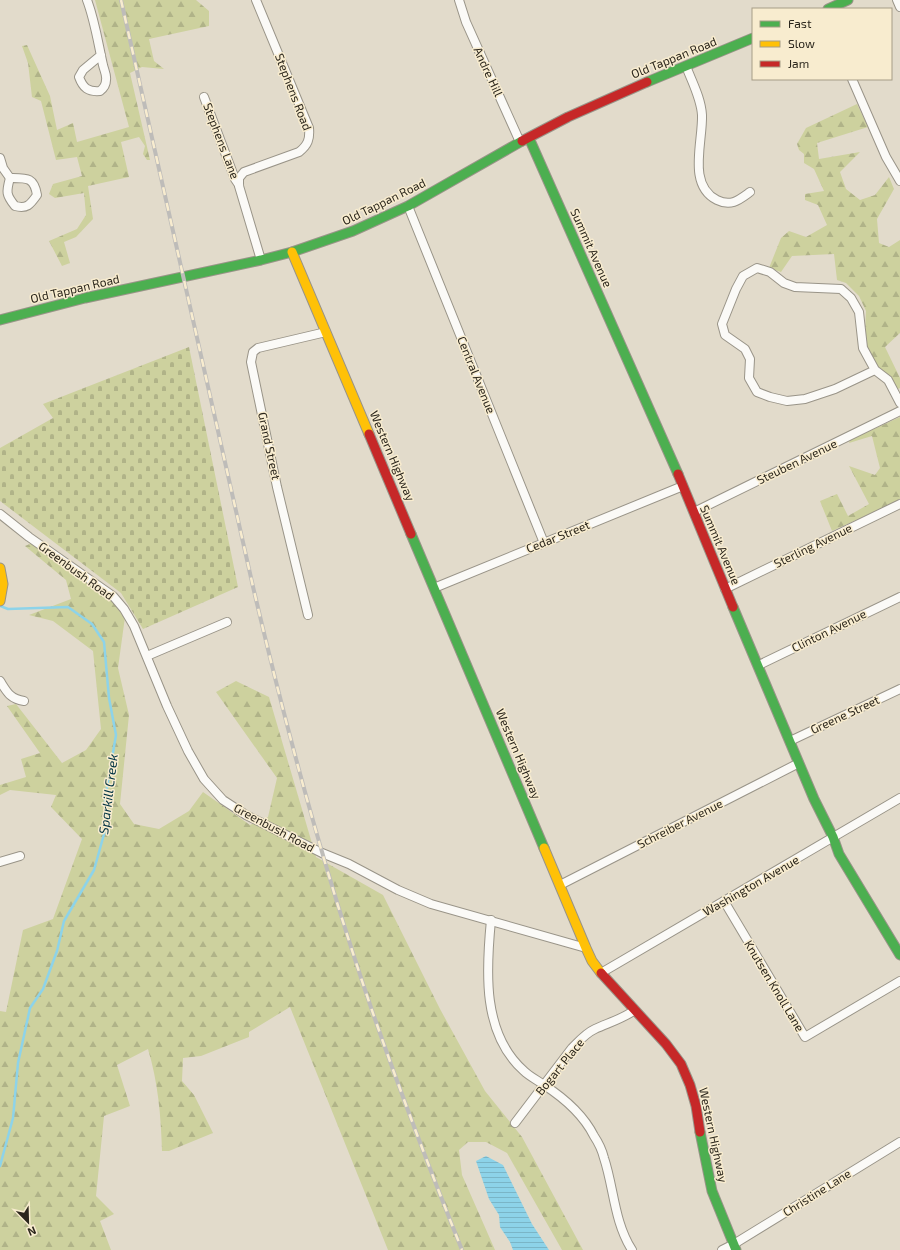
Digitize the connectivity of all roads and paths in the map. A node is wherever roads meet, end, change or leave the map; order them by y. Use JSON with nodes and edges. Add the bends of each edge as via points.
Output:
{"nodes":[{"id":1,"x":87,"y":0,"type":"edge"},
{"id":2,"x":256,"y":0,"type":"edge"},
{"id":3,"x":459,"y":0,"type":"edge"},
{"id":4,"x":848,"y":0,"type":"edge"},
{"id":5,"x":897,"y":0,"type":"edge"},
{"id":6,"x":900,"y":6,"type":"edge"},
{"id":7,"x":830,"y":8,"type":"edge"},
{"id":8,"x":752,"y":38,"type":"edge"},
{"id":9,"x":101,"y":55,"type":"dead end"},
{"id":10,"x":686,"y":66,"type":"junction"},
{"id":11,"x":852,"y":80,"type":"edge"},
{"id":12,"x":204,"y":97,"type":"dead end"},
{"id":13,"x":529,"y":138,"type":"junction"},
{"id":14,"x":520,"y":142,"type":"junction"},
{"id":15,"x":0,"y":158,"type":"edge"},
{"id":16,"x":10,"y":178,"type":"dead end"},
{"id":17,"x":900,"y":182,"type":"edge"},
{"id":18,"x":239,"y":186,"type":"junction"},
{"id":19,"x":750,"y":192,"type":"dead end"},
{"id":20,"x":408,"y":206,"type":"junction"},
{"id":21,"x":292,"y":252,"type":"junction"},
{"id":22,"x":261,"y":260,"type":"junction"},
{"id":23,"x":0,"y":320,"type":"edge"},
{"id":24,"x":326,"y":332,"type":"junction"},
{"id":25,"x":875,"y":370,"type":"junction"},
{"id":26,"x":900,"y":403,"type":"edge"},
{"id":27,"x":900,"y":411,"type":"edge"},
{"id":28,"x":683,"y":486,"type":"junction"},
{"id":29,"x":900,"y":504,"type":"edge"},
{"id":30,"x":694,"y":512,"type":"junction"},
{"id":31,"x":0,"y":514,"type":"edge"},
{"id":32,"x":544,"y":543,"type":"junction"},
{"id":33,"x":0,"y":568,"type":"edge"},
{"id":34,"x":434,"y":588,"type":"junction"},
{"id":35,"x":725,"y":589,"type":"junction"},
{"id":36,"x":900,"y":598,"type":"edge"},
{"id":37,"x":0,"y":601,"type":"edge"},
{"id":38,"x":308,"y":615,"type":"dead end"},
{"id":39,"x":226,"y":622,"type":"dead end"},
{"id":40,"x":147,"y":656,"type":"junction"},
{"id":41,"x":759,"y":665,"type":"junction"},
{"id":42,"x":0,"y":681,"type":"edge"},
{"id":43,"x":900,"y":689,"type":"edge"},
{"id":44,"x":24,"y":701,"type":"dead end"},
{"id":45,"x":790,"y":741,"type":"junction"},
{"id":46,"x":799,"y":763,"type":"junction"},
{"id":47,"x":900,"y":798,"type":"edge"},
{"id":48,"x":833,"y":837,"type":"junction"},
{"id":49,"x":20,"y":856,"type":"dead end"},
{"id":50,"x":0,"y":862,"type":"edge"},
{"id":51,"x":560,"y":885,"type":"junction"},
{"id":52,"x":724,"y":901,"type":"junction"},
{"id":53,"x":491,"y":920,"type":"junction"},
{"id":54,"x":586,"y":948,"type":"junction"},
{"id":55,"x":900,"y":955,"type":"edge"},
{"id":56,"x":601,"y":973,"type":"junction"},
{"id":57,"x":900,"y":982,"type":"edge"},
{"id":58,"x":635,"y":1010,"type":"junction"},
{"id":59,"x":544,"y":1085,"type":"junction"},
{"id":60,"x":515,"y":1123,"type":"dead end"},
{"id":61,"x":900,"y":1142,"type":"edge"},
{"id":62,"x":735,"y":1247,"type":"edge"},
{"id":63,"x":632,"y":1250,"type":"edge"},
{"id":64,"x":722,"y":1250,"type":"edge"}],
"edges":[{"from":1,"to":9,"type":"street"},
{"from":2,"to":18,"type":"street","name":"Stephens Road","via":[[309,128],[310,136],[305,148],[300,152],[244,172],[239,178]]},
{"from":3,"to":14,"type":"street","name":"Andre Hill","via":[[466,22]]},
{"from":4,"to":7,"type":"street"},
{"from":5,"to":6,"type":"street"},
{"from":8,"to":10,"type":"street","name":"Old Tappan Road"},
{"from":10,"to":13,"type":"street","name":"Old Tappan Road","via":[[612,96]]},
{"from":10,"to":19,"type":"street","via":[[699,97],[702,115],[698,170],[702,185],[710,196],[724,203],[738,201]]},
{"from":11,"to":17,"type":"street","via":[[886,157]]},
{"from":12,"to":18,"type":"street","name":"Stephens Lane"},
{"from":13,"to":14,"type":"street","name":"Old Tappan Road"},
{"from":13,"to":28,"type":"street","name":"Summit Avenue"},
{"from":14,"to":20,"type":"street","name":"Old Tappan Road"},
{"from":15,"to":16,"type":"street"},
{"from":18,"to":22,"type":"street"},
{"from":20,"to":21,"type":"street","name":"Old Tappan Road","via":[[353,231]]},
{"from":20,"to":32,"type":"street","name":"Central Avenue"},
{"from":21,"to":22,"type":"street","name":"Old Tappan Road"},
{"from":21,"to":24,"type":"street","name":"Western Highway"},
{"from":22,"to":23,"type":"street","name":"Old Tappan Road","via":[[85,298]]},
{"from":24,"to":34,"type":"street","name":"Western Highway"},
{"from":24,"to":38,"type":"street","name":"Grand Street","via":[[258,348],[253,352],[251,362]]},
{"from":25,"to":25,"type":"street","via":[[863,348],[859,312],[851,298],[841,289],[795,287],[784,283],[770,272],[757,268],[743,276],[722,324],[725,335],[745,349],[750,359],[749,378],[757,392],[787,401],[806,399],[835,389]]},
{"from":25,"to":26,"type":"street","via":[[888,380]]},
{"from":27,"to":30,"type":"street","name":"Steuben Avenue"},
{"from":28,"to":30,"type":"street","name":"Summit Avenue"},
{"from":28,"to":32,"type":"street","name":"Cedar Street"},
{"from":29,"to":35,"type":"street","name":"Sterling Avenue"},
{"from":30,"to":35,"type":"street","name":"Summit Avenue"},
{"from":31,"to":40,"type":"street","name":"Greenbush Road","via":[[113,596],[134,626]]},
{"from":32,"to":34,"type":"street","name":"Cedar Street"},
{"from":33,"to":37,"type":"street","via":[[4,583]]},
{"from":34,"to":51,"type":"street","name":"Western Highway"},
{"from":35,"to":41,"type":"street","name":"Summit Avenue"},
{"from":36,"to":41,"type":"street","name":"Clinton Avenue"},
{"from":39,"to":40,"type":"street"},
{"from":40,"to":53,"type":"street","name":"Greenbush Road","via":[[188,751],[204,779],[223,800],[246,815],[398,890],[431,904]]},
{"from":41,"to":45,"type":"street","name":"Summit Avenue"},
{"from":42,"to":44,"type":"street","via":[[9,695],[16,700]]},
{"from":43,"to":45,"type":"street","name":"Greene Street"},
{"from":45,"to":46,"type":"street","name":"Summit Avenue"},
{"from":46,"to":48,"type":"street","name":"Summit Avenue"},
{"from":46,"to":51,"type":"street","name":"Schreiber Avenue"},
{"from":47,"to":48,"type":"street","name":"Washington Avenue"},
{"from":48,"to":52,"type":"street","name":"Washington Avenue"},
{"from":48,"to":55,"type":"street","name":"Summit Avenue","via":[[839,854]]},
{"from":49,"to":50,"type":"street"},
{"from":51,"to":54,"type":"street","name":"Western Highway"},
{"from":52,"to":56,"type":"street","name":"Washington Avenue"},
{"from":52,"to":57,"type":"street","name":"Knutsen Knoll Lane","via":[[804,1037]]},
{"from":53,"to":54,"type":"street","name":"Greenbush Road"},
{"from":53,"to":59,"type":"street","via":[[488,982],[497,1033],[509,1055],[524,1071]]},
{"from":54,"to":56,"type":"street","name":"Western Highway"},
{"from":56,"to":58,"type":"street","name":"Western Highway"},
{"from":58,"to":59,"type":"street","name":"Bogart Place","via":[[582,1038]]},
{"from":58,"to":62,"type":"street","name":"Western Highway","via":[[670,1049],[681,1064],[690,1085],[712,1190]]},
{"from":59,"to":60,"type":"street","name":"Bogart Place"},
{"from":59,"to":63,"type":"street","via":[[582,1116],[594,1135],[604,1157],[623,1234]]},
{"from":61,"to":62,"type":"street","name":"Christine Lane"},
{"from":62,"to":64,"type":"street","name":"Christine Lane"}]}
